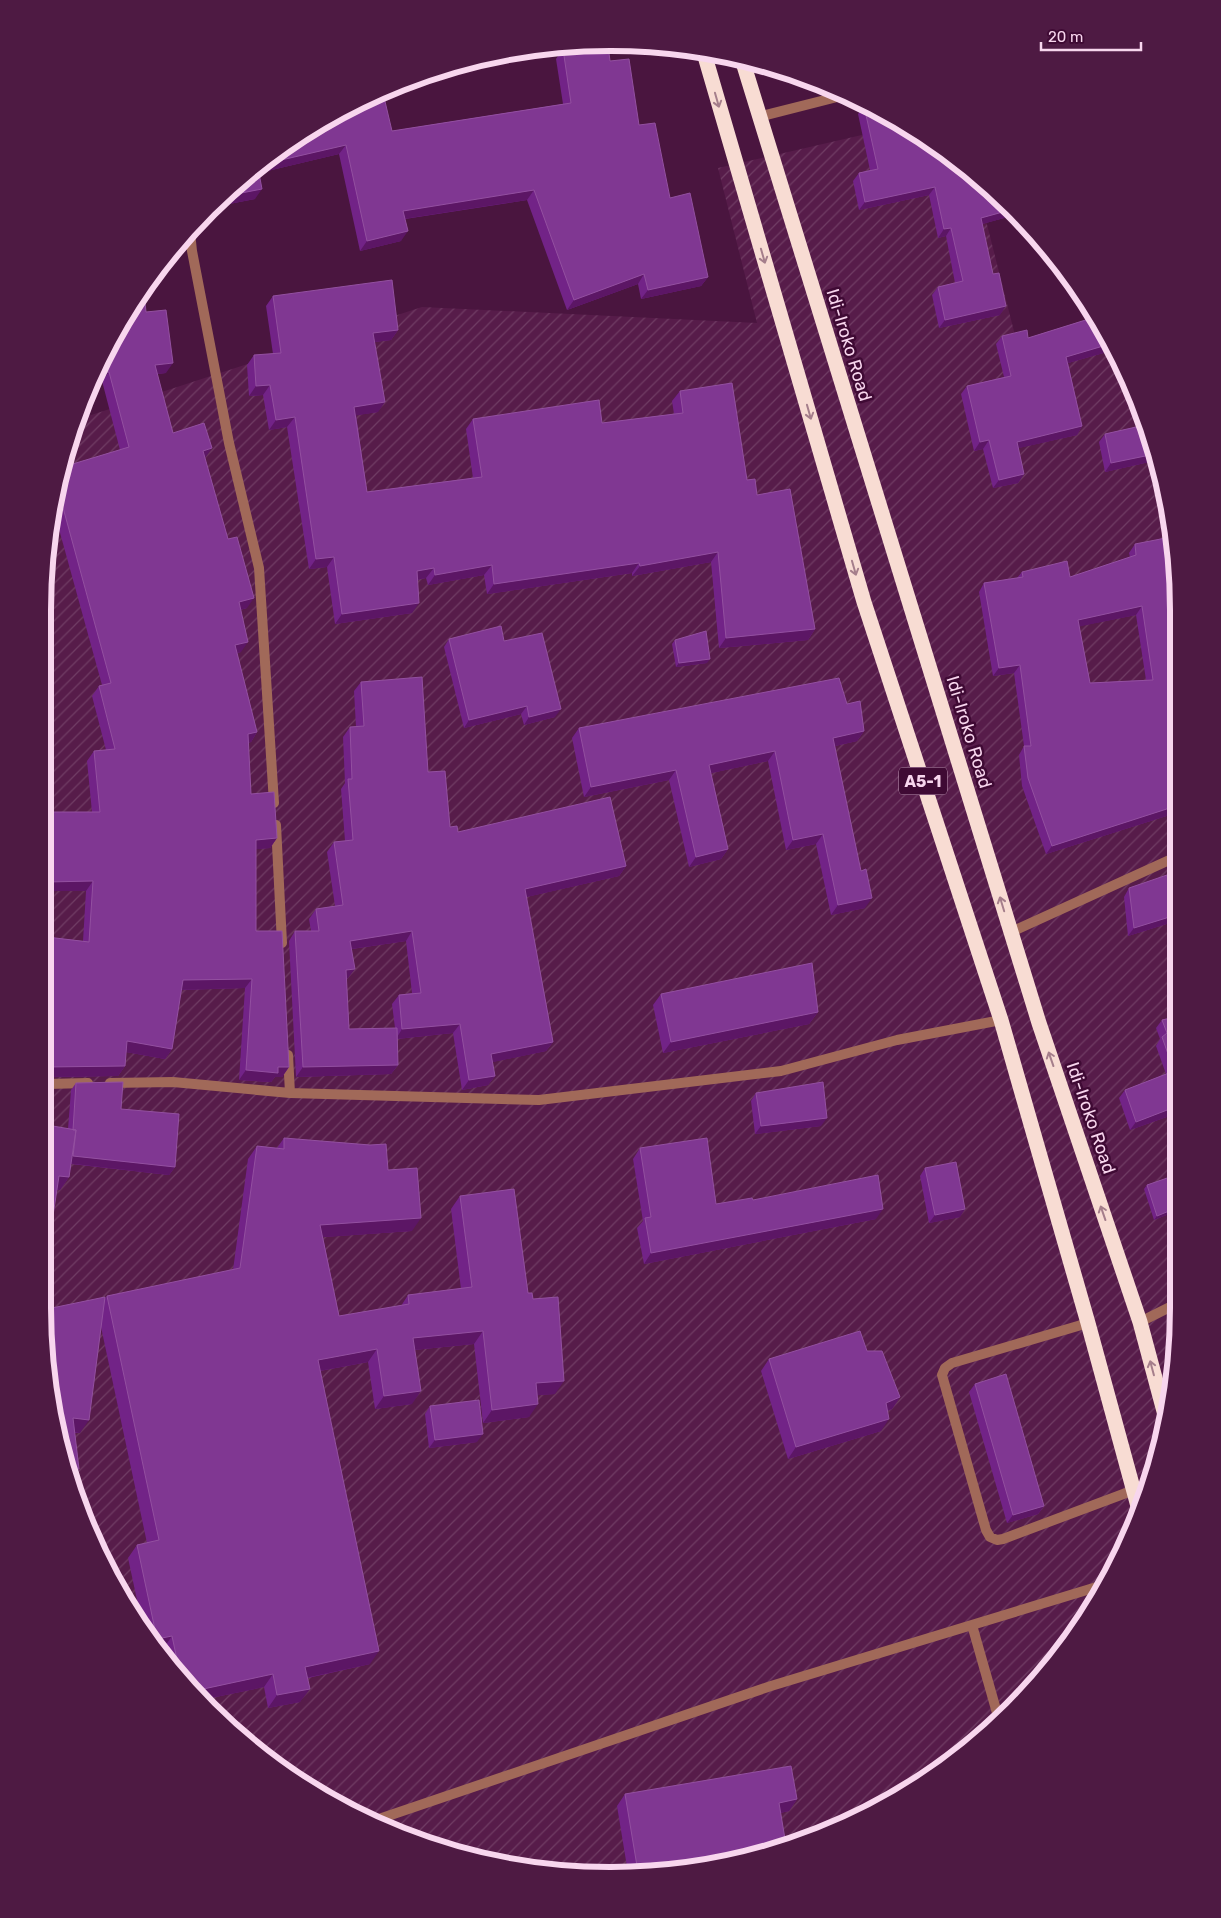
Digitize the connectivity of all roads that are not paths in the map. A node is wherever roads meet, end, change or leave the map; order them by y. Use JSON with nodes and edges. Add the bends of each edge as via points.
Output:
{"nodes":[{"id":1,"x":706,"y":60,"type":"edge"},
{"id":2,"x":744,"y":68,"type":"edge"},
{"id":3,"x":833,"y":98,"type":"edge"},
{"id":4,"x":758,"y":116,"type":"junction"},
{"id":5,"x":191,"y":241,"type":"edge"},
{"id":6,"x":1170,"y":859,"type":"edge"},
{"id":7,"x":1011,"y":932,"type":"junction"},
{"id":8,"x":283,"y":955,"type":"edge"},
{"id":9,"x":1001,"y":1020,"type":"junction"},
{"id":10,"x":288,"y":1044,"type":"edge"},
{"id":11,"x":51,"y":1084,"type":"edge"},
{"id":12,"x":290,"y":1093,"type":"junction"},
{"id":13,"x":1170,"y":1307,"type":"edge"},
{"id":14,"x":1140,"y":1322,"type":"junction"},
{"id":15,"x":1088,"y":1323,"type":"junction"},
{"id":16,"x":1161,"y":1402,"type":"edge"},
{"id":17,"x":1134,"y":1490,"type":"junction"},
{"id":18,"x":1136,"y":1498,"type":"edge"},
{"id":19,"x":1095,"y":1588,"type":"edge"},
{"id":20,"x":972,"y":1625,"type":"junction"},
{"id":21,"x":997,"y":1712,"type":"edge"},
{"id":22,"x":382,"y":1818,"type":"edge"}],
"edges":[{"from":1,"to":9,"type":"highway","number":"A5-1","one_way":true,"via":[[864,602]]},
{"from":2,"to":4,"type":"highway","name":"Idi-Iroko Road","number":"A5-1"},
{"from":3,"to":4,"type":"street"},
{"from":7,"to":4,"type":"highway","name":"Idi-Iroko Road","number":"A5-1","one_way":true},
{"from":5,"to":8,"type":"street","via":[[229,443],[259,568]]},
{"from":6,"to":7,"type":"street"},
{"from":14,"to":7,"type":"highway","name":"Idi-Iroko Road","number":"A5-1","one_way":true},
{"from":9,"to":12,"type":"street","via":[[897,1040],[781,1071],[539,1100]]},
{"from":9,"to":15,"type":"highway","number":"A5-1"},
{"from":10,"to":12,"type":"street"},
{"from":11,"to":12,"type":"street","via":[[173,1082]]},
{"from":13,"to":14,"type":"street"},
{"from":16,"to":14,"type":"highway","name":"Idi-Iroko Road","number":"A5-1","one_way":true},
{"from":15,"to":17,"type":"highway","number":"A5-1"},
{"from":15,"to":17,"type":"street","via":[[952,1363],[942,1375],[990,1537],[1003,1539]]},
{"from":17,"to":18,"type":"highway","number":"A5-1"},
{"from":19,"to":20,"type":"street"},
{"from":20,"to":21,"type":"street"},
{"from":20,"to":22,"type":"street","via":[[771,1686]]}]}
